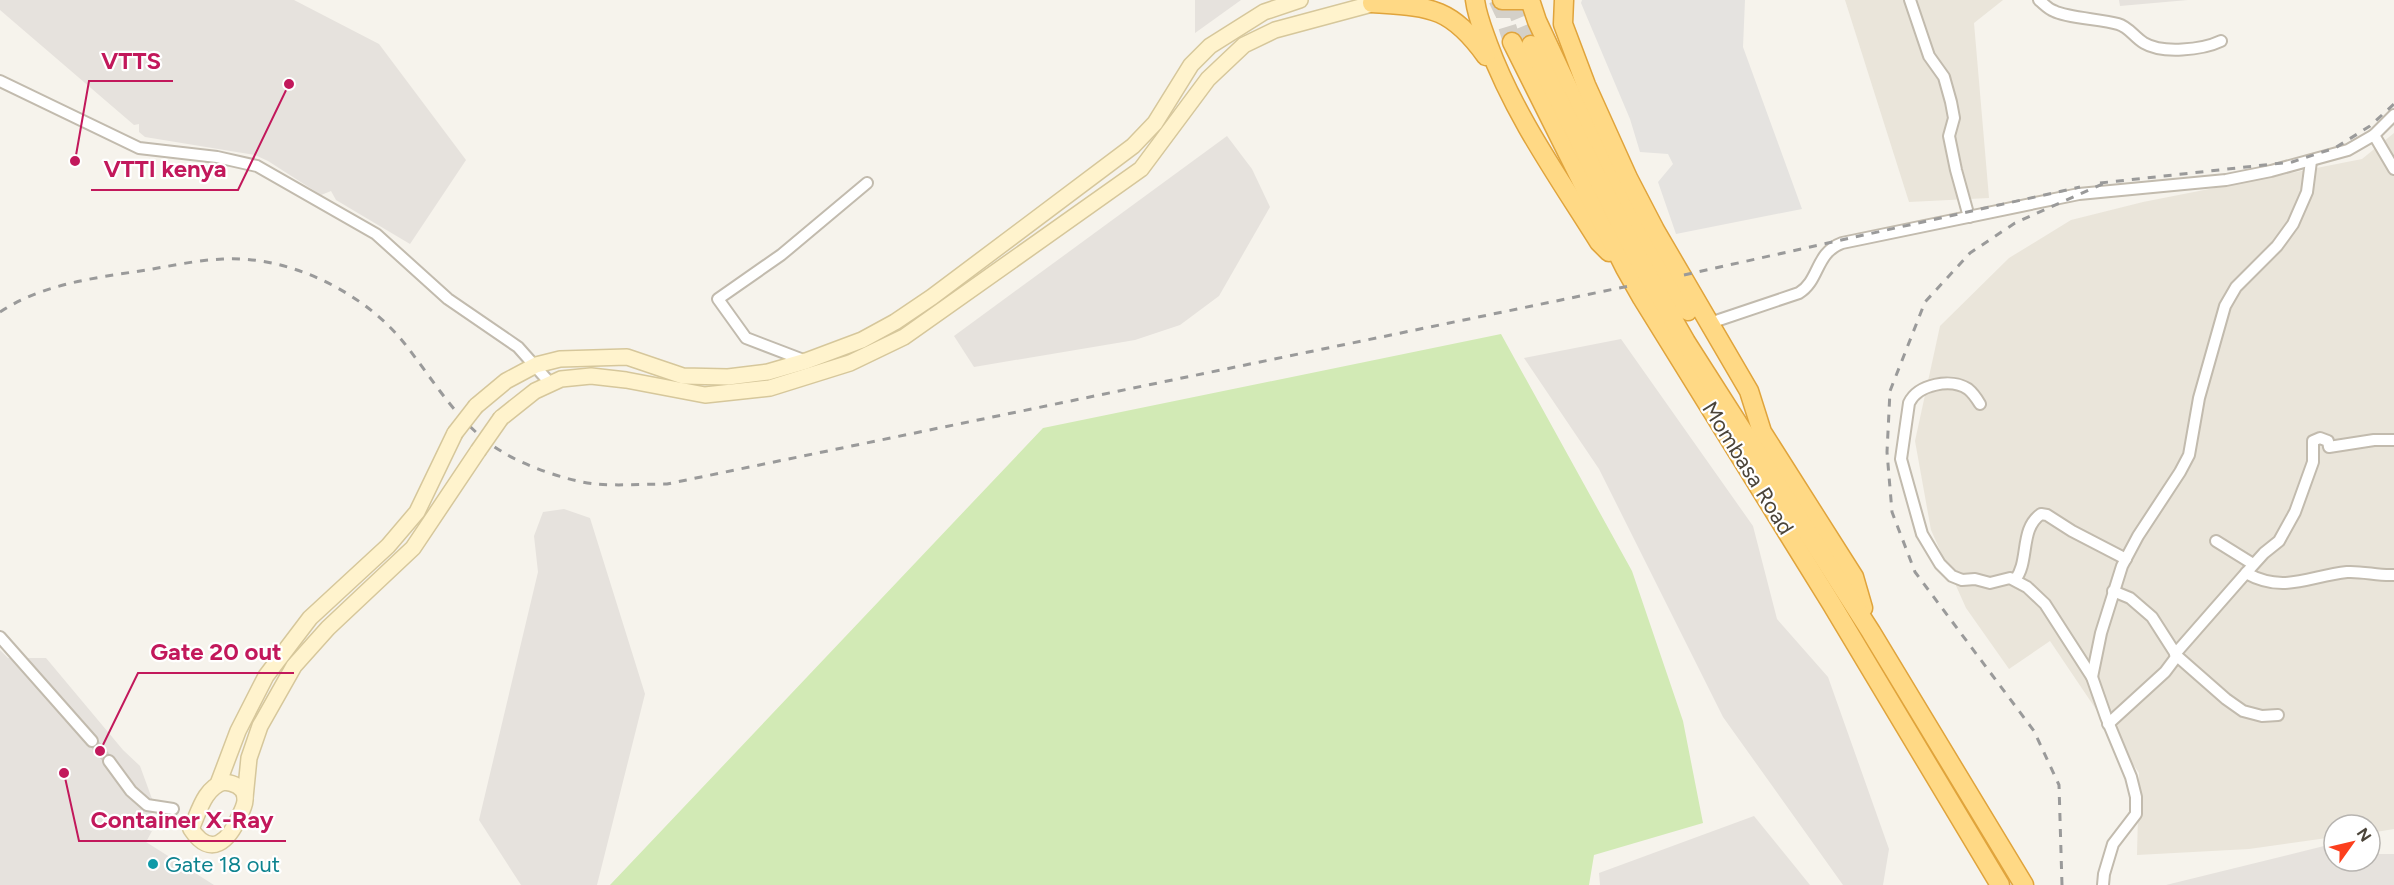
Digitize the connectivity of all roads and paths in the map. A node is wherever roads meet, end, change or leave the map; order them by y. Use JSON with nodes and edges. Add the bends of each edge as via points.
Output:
{"nodes":[{"id":1,"x":1300,"y":0,"type":"edge"},
{"id":2,"x":1475,"y":0,"type":"edge"},
{"id":3,"x":1502,"y":0,"type":"edge"},
{"id":4,"x":1529,"y":0,"type":"edge"},
{"id":5,"x":1564,"y":0,"type":"edge"},
{"id":6,"x":1910,"y":0,"type":"edge"},
{"id":7,"x":2039,"y":0,"type":"edge"},
{"id":8,"x":1379,"y":2,"type":"edge"},
{"id":9,"x":2221,"y":41,"type":"dead end"},
{"id":10,"x":1512,"y":42,"type":"tunnel mouth"},
{"id":11,"x":1531,"y":45,"type":"tunnel mouth"},
{"id":12,"x":1498,"y":72,"type":"junction"},
{"id":13,"x":0,"y":81,"type":"edge"},
{"id":14,"x":2394,"y":115,"type":"edge"},
{"id":15,"x":2374,"y":135,"type":"junction"},
{"id":16,"x":2311,"y":161,"type":"junction"},
{"id":17,"x":2394,"y":169,"type":"edge"},
{"id":18,"x":867,"y":183,"type":"dead end"},
{"id":19,"x":1969,"y":217,"type":"junction"},
{"id":20,"x":1625,"y":268,"type":"junction"},
{"id":21,"x":1710,"y":323,"type":"junction"},
{"id":22,"x":806,"y":362,"type":"junction"},
{"id":23,"x":536,"y":365,"type":"junction"},
{"id":24,"x":550,"y":383,"type":"junction"},
{"id":25,"x":1980,"y":404,"type":"dead end"},
{"id":26,"x":1762,"y":432,"type":"junction"},
{"id":27,"x":2394,"y":440,"type":"edge"},
{"id":28,"x":2216,"y":541,"type":"dead end"},
{"id":29,"x":2126,"y":559,"type":"junction"},
{"id":30,"x":2249,"y":568,"type":"junction"},
{"id":31,"x":2394,"y":575,"type":"edge"},
{"id":32,"x":2015,"y":580,"type":"junction"},
{"id":33,"x":2113,"y":591,"type":"junction"},
{"id":34,"x":1871,"y":633,"type":"junction"},
{"id":35,"x":0,"y":637,"type":"edge"},
{"id":36,"x":2176,"y":655,"type":"junction"},
{"id":37,"x":2092,"y":677,"type":"junction"},
{"id":38,"x":2278,"y":716,"type":"dead end"},
{"id":39,"x":2108,"y":724,"type":"junction"},
{"id":40,"x":92,"y":741,"type":"tunnel mouth"},
{"id":41,"x":109,"y":761,"type":"tunnel mouth"},
{"id":42,"x":218,"y":784,"type":"junction"},
{"id":43,"x":245,"y":798,"type":"junction"},
{"id":44,"x":173,"y":809,"type":"dead end"},
{"id":45,"x":2000,"y":885,"type":"edge"},
{"id":46,"x":2024,"y":885,"type":"edge"},
{"id":47,"x":2103,"y":885,"type":"edge"}],
"edges":[{"from":1,"to":22,"type":"main road","via":[[1264,12],[1210,46],[1191,65],[1155,123],[1134,146],[932,297],[862,340]]},
{"from":2,"to":12,"type":"highway"},
{"from":3,"to":4,"type":"highway"},
{"from":4,"to":26,"type":"highway","via":[[1607,171],[1644,240]]},
{"from":5,"to":21,"type":"highway","via":[[1563,24],[1604,127],[1655,230]]},
{"from":6,"to":19,"type":"street","via":[[1929,56],[1944,77],[1949,94],[1954,114],[1952,151]]},
{"from":7,"to":9,"type":"street","via":[[2056,12],[2124,26],[2152,46],[2190,49]]},
{"from":8,"to":12,"type":"highway","via":[[1422,6],[1449,17],[1469,33]]},
{"from":8,"to":24,"type":"main road","via":[[1275,30],[1244,45],[1208,79],[1141,169],[904,337],[850,363],[770,388],[705,395],[591,376]]},
{"from":10,"to":20,"type":"highway","name":"Mombasa Road"},
{"from":11,"to":34,"type":"highway","name":"Mombasa Road","via":[[1686,342]]},
{"from":12,"to":20,"type":"highway","via":[[1599,242]]},
{"from":13,"to":23,"type":"street","via":[[139,148],[257,166],[376,234],[448,299],[518,347]]},
{"from":14,"to":15,"type":"street"},
{"from":15,"to":16,"type":"street","via":[[2348,150]]},
{"from":15,"to":17,"type":"street"},
{"from":16,"to":19,"type":"street","via":[[2226,180],[2079,194]]},
{"from":16,"to":29,"type":"street","via":[[2307,192],[2293,224],[2229,298],[2199,398],[2189,455]]},
{"from":18,"to":22,"type":"street","via":[[763,269],[718,299],[746,338]]},
{"from":19,"to":21,"type":"street","via":[[1836,246],[1820,260],[1809,283],[1799,293]]},
{"from":20,"to":45,"type":"highway","name":"Mombasa Road"},
{"from":21,"to":26,"type":"highway","via":[[1749,392]]},
{"from":22,"to":23,"type":"main road","via":[[728,377],[683,376],[627,357],[560,359]]},
{"from":23,"to":24,"type":"street"},
{"from":23,"to":42,"type":"main road","bridge":true,"via":[[506,381],[476,406],[455,433],[417,512],[388,546],[310,618],[266,676],[237,731]]},
{"from":24,"to":43,"type":"main road","bridge":true,"via":[[501,418],[413,548],[328,628],[294,666],[260,726],[249,758]]},
{"from":25,"to":32,"type":"street","via":[[1968,389],[1952,384],[1933,385],[1912,397],[1901,446],[1902,466],[1922,534],[1944,569],[1957,579],[1990,583],[2006,578]]},
{"from":26,"to":34,"type":"highway","via":[[1854,577]]},
{"from":27,"to":30,"type":"street","via":[[2330,447],[2328,441],[2320,438],[2313,441],[2313,462],[2295,512],[2279,541]]},
{"from":28,"to":30,"type":"street"},
{"from":29,"to":32,"type":"street","via":[[2041,514],[2031,526],[2023,567]]},
{"from":29,"to":33,"type":"street"},
{"from":30,"to":31,"type":"street","via":[[2270,582],[2288,584],[2344,572]]},
{"from":30,"to":36,"type":"street"},
{"from":32,"to":37,"type":"street","via":[[2046,604]]},
{"from":33,"to":36,"type":"street","via":[[2130,598],[2152,617]]},
{"from":33,"to":37,"type":"street"},
{"from":34,"to":46,"type":"highway","name":"Mombasa Road"},
{"from":35,"to":40,"type":"street"},
{"from":36,"to":38,"type":"street","via":[[2243,711]]},
{"from":36,"to":39,"type":"street","via":[[2165,672]]},
{"from":37,"to":39,"type":"street"},
{"from":39,"to":47,"type":"street","via":[[2132,777],[2137,807],[2134,818],[2111,850]]},
{"from":41,"to":44,"type":"street","via":[[131,791],[147,804]]},
{"from":42,"to":43,"type":"main road","via":[[234,784]]},
{"from":42,"to":43,"type":"main road","via":[[207,793],[191,829],[204,843],[215,844],[227,838]]}]}
